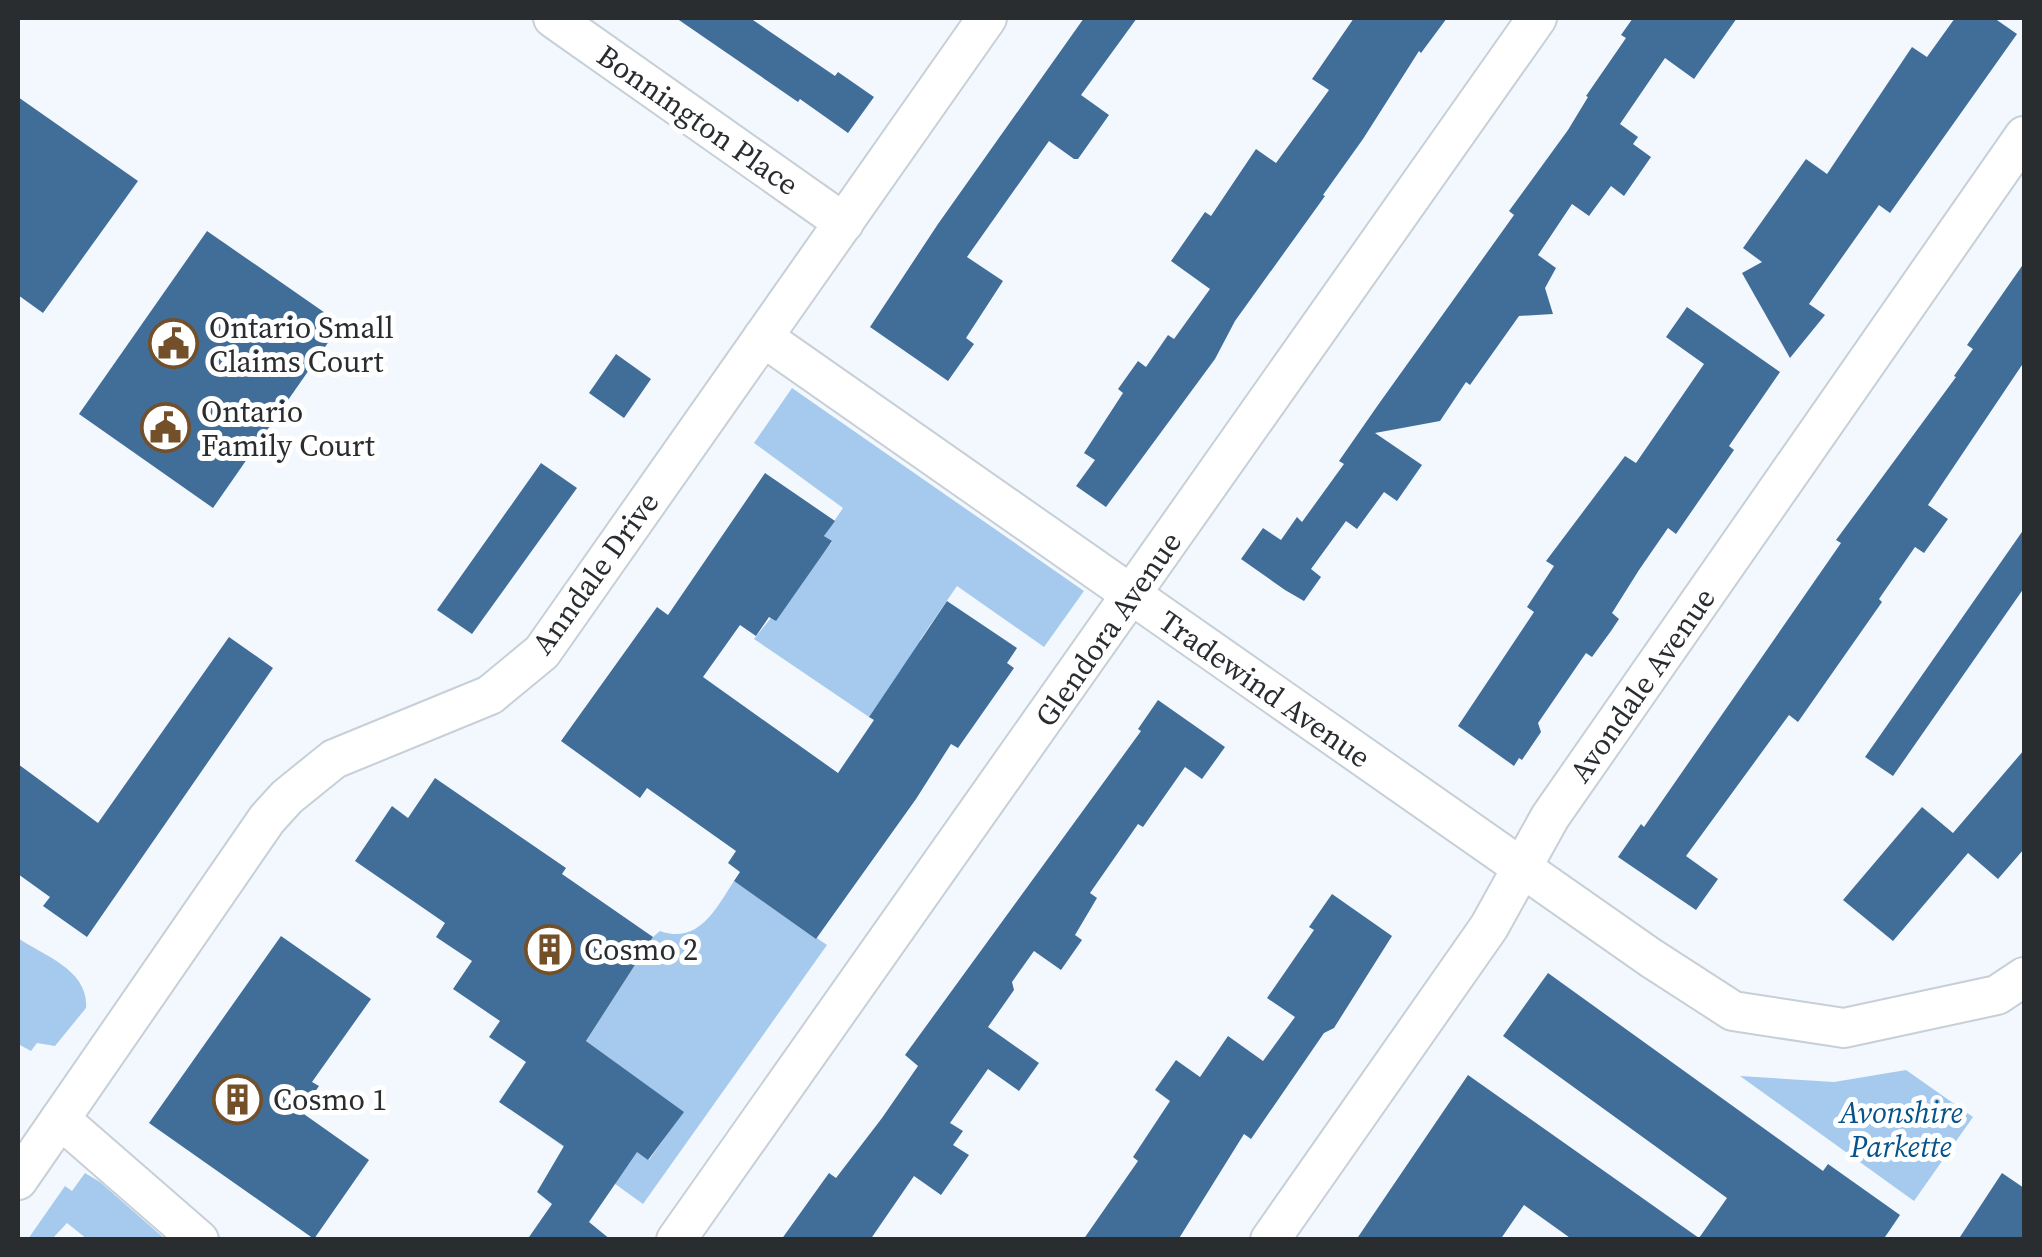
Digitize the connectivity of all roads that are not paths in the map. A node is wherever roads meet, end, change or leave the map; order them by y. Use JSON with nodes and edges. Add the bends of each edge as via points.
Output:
{"nodes":[{"id":1,"x":553,"y":18,"type":"edge"},
{"id":2,"x":987,"y":18,"type":"edge"},
{"id":3,"x":1537,"y":18,"type":"edge"},
{"id":4,"x":2024,"y":136,"type":"edge"},
{"id":5,"x":844,"y":222,"type":"junction"},
{"id":6,"x":764,"y":338,"type":"junction"},
{"id":7,"x":1131,"y":596,"type":"junction"},
{"id":8,"x":1522,"y":868,"type":"junction"},
{"id":9,"x":2024,"y":976,"type":"edge"},
{"id":10,"x":60,"y":1119,"type":"junction"},
{"id":11,"x":18,"y":1180,"type":"edge"},
{"id":12,"x":199,"y":1240,"type":"edge"},
{"id":13,"x":676,"y":1240,"type":"edge"},
{"id":14,"x":1270,"y":1240,"type":"edge"}],
"edges":[{"from":1,"to":5,"type":"street","name":"Bonnington Place"},
{"from":2,"to":5,"type":"street","name":"Anndale Drive"},
{"from":3,"to":7,"type":"street","name":"Glendora Avenue"},
{"from":4,"to":8,"type":"street","name":"Avondale Avenue","via":[[1550,817]]},
{"from":5,"to":6,"type":"street","name":"Anndale Drive"},
{"from":6,"to":7,"type":"street","name":"Tradewind Avenue"},
{"from":6,"to":10,"type":"street","name":"Anndale Drive","via":[[542,652],[490,695],[347,752],[267,819]]},
{"from":7,"to":8,"type":"street","name":"Tradewind Avenue"},
{"from":7,"to":13,"type":"street","name":"Glendora Avenue"},
{"from":8,"to":9,"type":"street","name":"Tradewind Avenue","via":[[1733,1011],[1844,1028],[1996,995]]},
{"from":8,"to":14,"type":"street","name":"Avondale Avenue"},
{"from":10,"to":11,"type":"street","name":"Anndale Drive"},
{"from":10,"to":12,"type":"street"}]}
